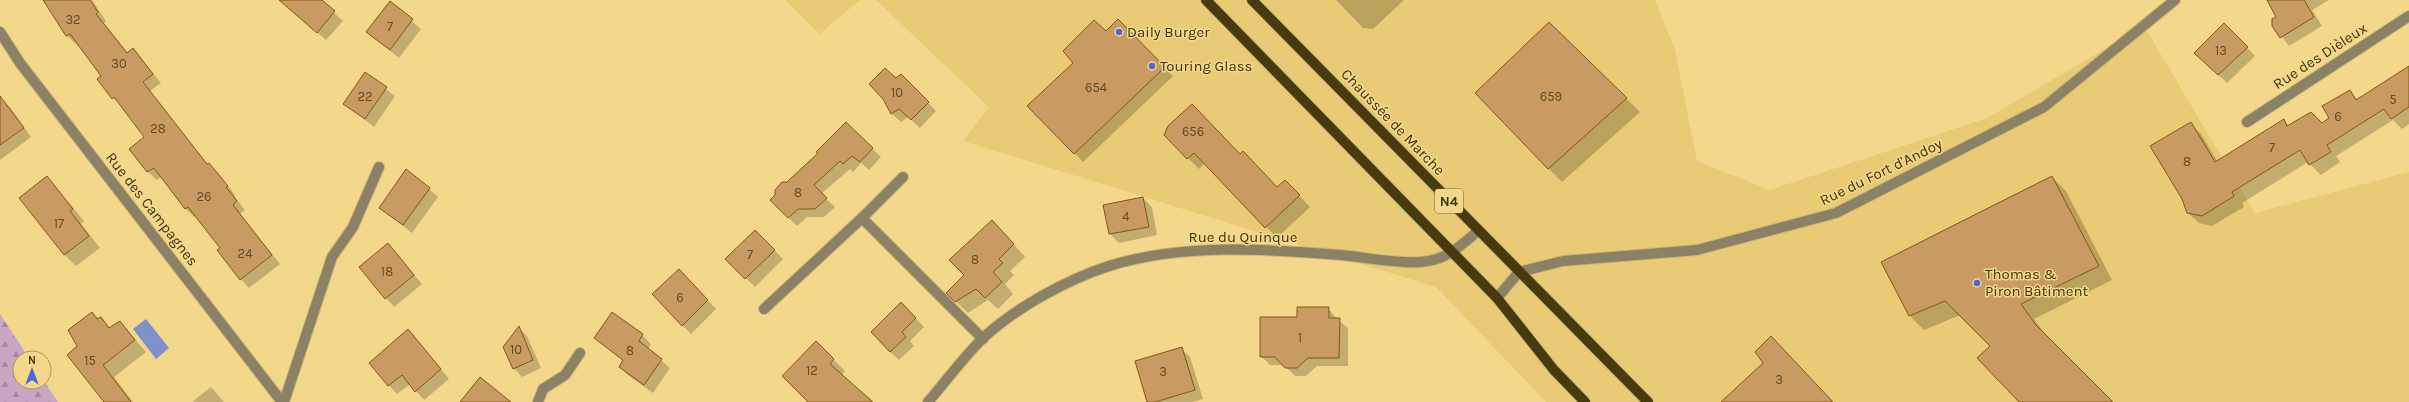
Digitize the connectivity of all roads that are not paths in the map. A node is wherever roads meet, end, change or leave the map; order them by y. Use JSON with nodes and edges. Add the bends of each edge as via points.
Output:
{"nodes":[{"id":1,"x":1206,"y":0,"type":"edge"},
{"id":2,"x":1252,"y":0,"type":"edge"},
{"id":3,"x":2175,"y":0,"type":"edge"},
{"id":4,"x":2409,"y":16,"type":"edge"},
{"id":5,"x":0,"y":32,"type":"edge"},
{"id":6,"x":2247,"y":122,"type":"dead end"},
{"id":7,"x":379,"y":167,"type":"dead end"},
{"id":8,"x":903,"y":177,"type":"dead end"},
{"id":9,"x":862,"y":218,"type":"junction"},
{"id":10,"x":1478,"y":231,"type":"junction"},
{"id":11,"x":1453,"y":254,"type":"junction"},
{"id":12,"x":1519,"y":272,"type":"junction"},
{"id":13,"x":1497,"y":298,"type":"junction"},
{"id":14,"x":764,"y":308,"type":"dead end"},
{"id":15,"x":983,"y":339,"type":"junction"},
{"id":16,"x":580,"y":353,"type":"dead end"},
{"id":17,"x":283,"y":402,"type":"edge"},
{"id":18,"x":538,"y":402,"type":"edge"},
{"id":19,"x":928,"y":402,"type":"edge"},
{"id":20,"x":1586,"y":402,"type":"edge"},
{"id":21,"x":1648,"y":402,"type":"edge"}],
"edges":[{"from":1,"to":11,"type":"main road","number":"N4"},
{"from":2,"to":10,"type":"main road","name":"Chaussée de Marche","number":"N4"},
{"from":3,"to":12,"type":"street","name":"Rue du Fort d'Andoy","via":[[2044,108],[1836,213],[1697,250],[1563,260]]},
{"from":4,"to":6,"type":"street","name":"Rue des Dièleux"},
{"from":5,"to":17,"type":"street","name":"Rue des Campagnes","via":[[25,69]]},
{"from":7,"to":17,"type":"street","name":"Rue des Campagnes","via":[[353,227],[332,257]]},
{"from":8,"to":9,"type":"street"},
{"from":9,"to":14,"type":"street"},
{"from":9,"to":15,"type":"street"},
{"from":10,"to":11,"type":"street","name":"Rue du Quinque"},
{"from":10,"to":12,"type":"main road","name":"Chaussée de Marche","number":"N4"},
{"from":11,"to":13,"type":"main road","number":"N4"},
{"from":11,"to":15,"type":"street","name":"Rue du Quinque","via":[[1420,262],[1236,249],[1143,258],[1109,266],[1043,295]]},
{"from":12,"to":13,"type":"street"},
{"from":12,"to":21,"type":"main road","name":"Chaussée de Marche","number":"N4"},
{"from":13,"to":20,"type":"main road","number":"N4","via":[[1554,370]]},
{"from":15,"to":19,"type":"street","name":"Rue du Quinque"},
{"from":16,"to":18,"type":"street","via":[[565,374],[543,389]]}]}
